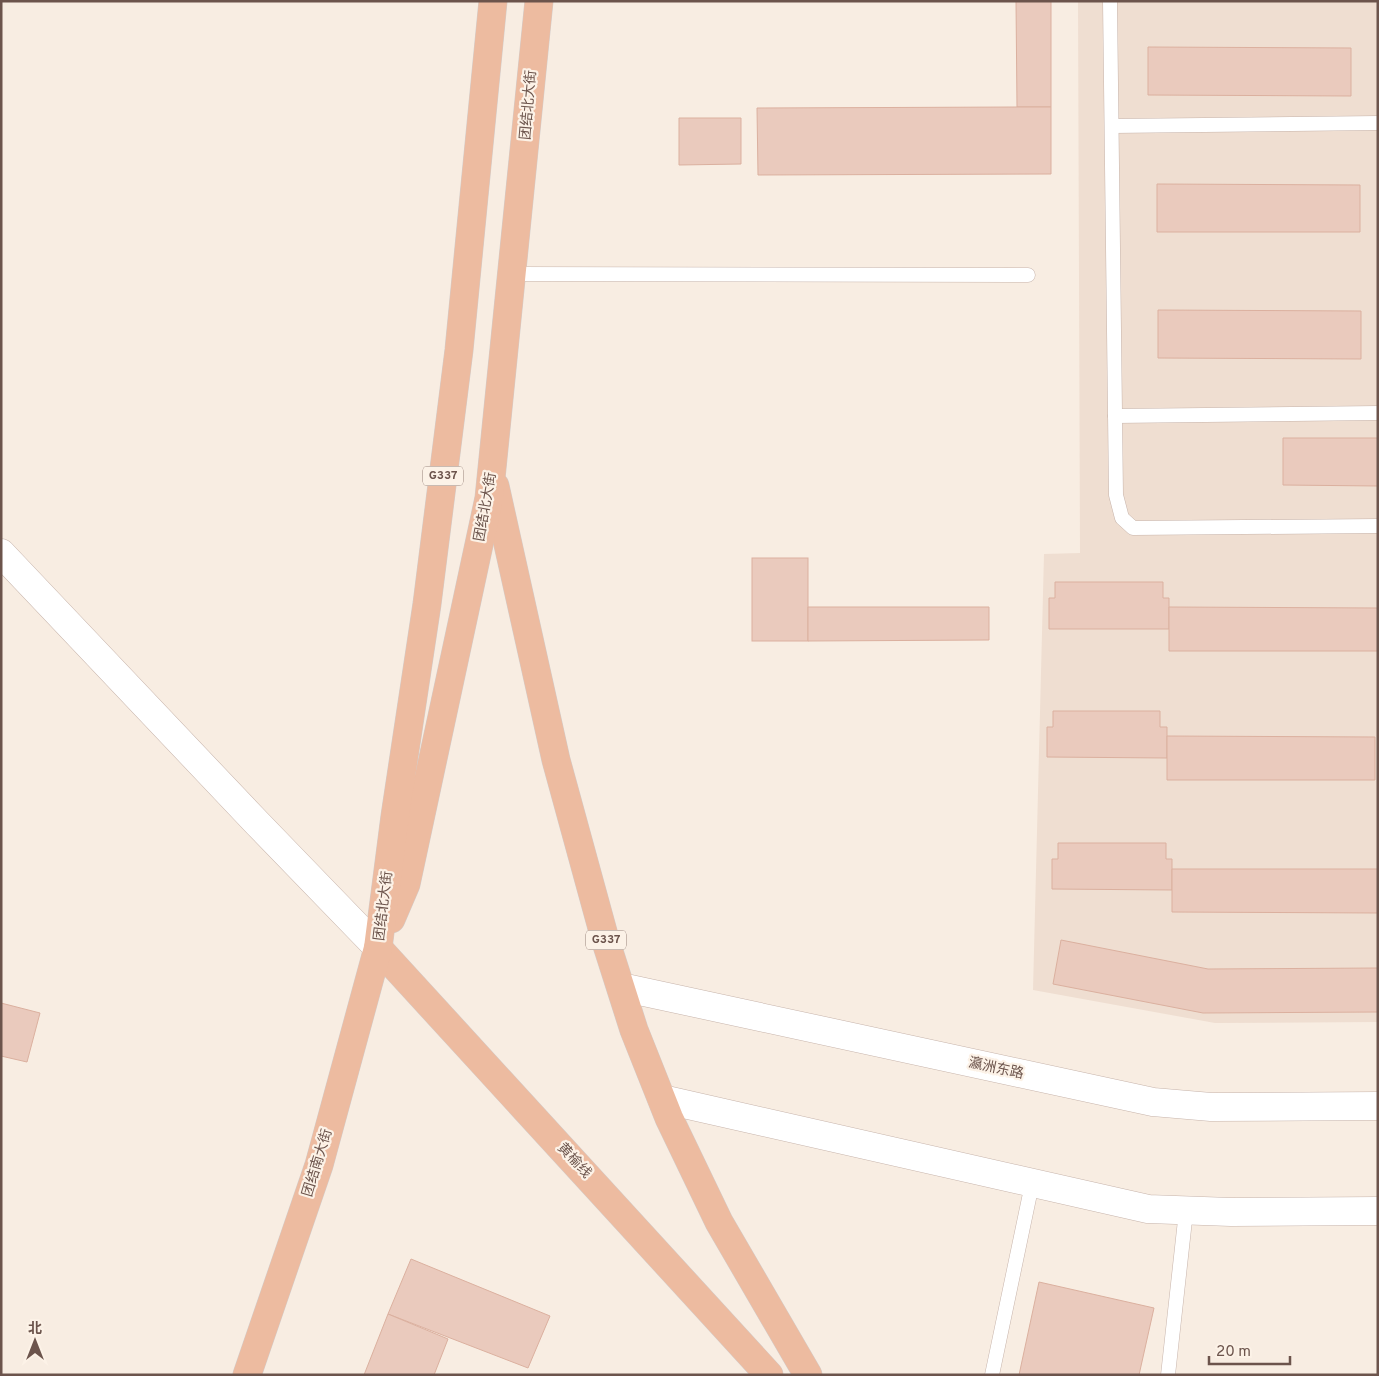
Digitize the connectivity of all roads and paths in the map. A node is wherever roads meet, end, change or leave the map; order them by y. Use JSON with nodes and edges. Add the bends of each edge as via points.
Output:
{"nodes":[{"id":1,"x":493,"y":1,"type":"edge"},
{"id":2,"x":539,"y":1,"type":"edge"},
{"id":3,"x":1110,"y":1,"type":"edge"},
{"id":4,"x":1378,"y":123,"type":"edge"},
{"id":5,"x":1112,"y":126,"type":"junction"},
{"id":6,"x":513,"y":274,"type":"junction"},
{"id":7,"x":1028,"y":275,"type":"dead end"},
{"id":8,"x":1378,"y":413,"type":"edge"},
{"id":9,"x":1115,"y":416,"type":"junction"},
{"id":10,"x":492,"y":473,"type":"junction"},
{"id":11,"x":1378,"y":526,"type":"edge"},
{"id":12,"x":1,"y":552,"type":"edge"},
{"id":13,"x":378,"y":948,"type":"junction"},
{"id":14,"x":621,"y":987,"type":"junction"},
{"id":15,"x":662,"y":1099,"type":"junction"},
{"id":16,"x":1378,"y":1106,"type":"edge"},
{"id":17,"x":1032,"y":1184,"type":"junction"},
{"id":18,"x":1186,"y":1211,"type":"junction"},
{"id":19,"x":1378,"y":1211,"type":"edge"},
{"id":20,"x":247,"y":1375,"type":"edge"},
{"id":21,"x":769,"y":1375,"type":"edge"},
{"id":22,"x":808,"y":1375,"type":"edge"},
{"id":23,"x":992,"y":1375,"type":"edge"},
{"id":24,"x":1168,"y":1375,"type":"edge"}],
"edges":[{"from":1,"to":13,"type":"highway","name":"团结北大街","number":"G337","via":[[456,370],[427,604]]},
{"from":2,"to":6,"type":"highway","name":"团结北大街","number":"G337"},
{"from":3,"to":5,"type":"lane"},
{"from":4,"to":5,"type":"lane"},
{"from":5,"to":9,"type":"lane"},
{"from":6,"to":7,"type":"lane"},
{"from":6,"to":10,"type":"highway","name":"团结北大街","number":"G337"},
{"from":8,"to":9,"type":"lane"},
{"from":9,"to":11,"type":"lane","via":[[1116,495],[1122,518],[1133,528]]},
{"from":10,"to":13,"type":"highway","name":"团结北大街","via":[[406,884]]},
{"from":10,"to":14,"type":"highway","number":"G337","via":[[556,760]]},
{"from":12,"to":13,"type":"street"},
{"from":13,"to":20,"type":"highway","name":"团结南大街","via":[[319,1165]]},
{"from":13,"to":21,"type":"highway","name":"黄榆线"},
{"from":14,"to":15,"type":"highway","number":"G337","via":[[634,1030]]},
{"from":14,"to":16,"type":"street","name":"瀛洲东路","via":[[1152,1102],[1211,1107]]},
{"from":15,"to":17,"type":"street"},
{"from":15,"to":22,"type":"highway","number":"G337","via":[[718,1222]]},
{"from":17,"to":18,"type":"street","via":[[1148,1209]]},
{"from":17,"to":23,"type":"lane"},
{"from":18,"to":19,"type":"street"},
{"from":18,"to":24,"type":"lane"}]}
